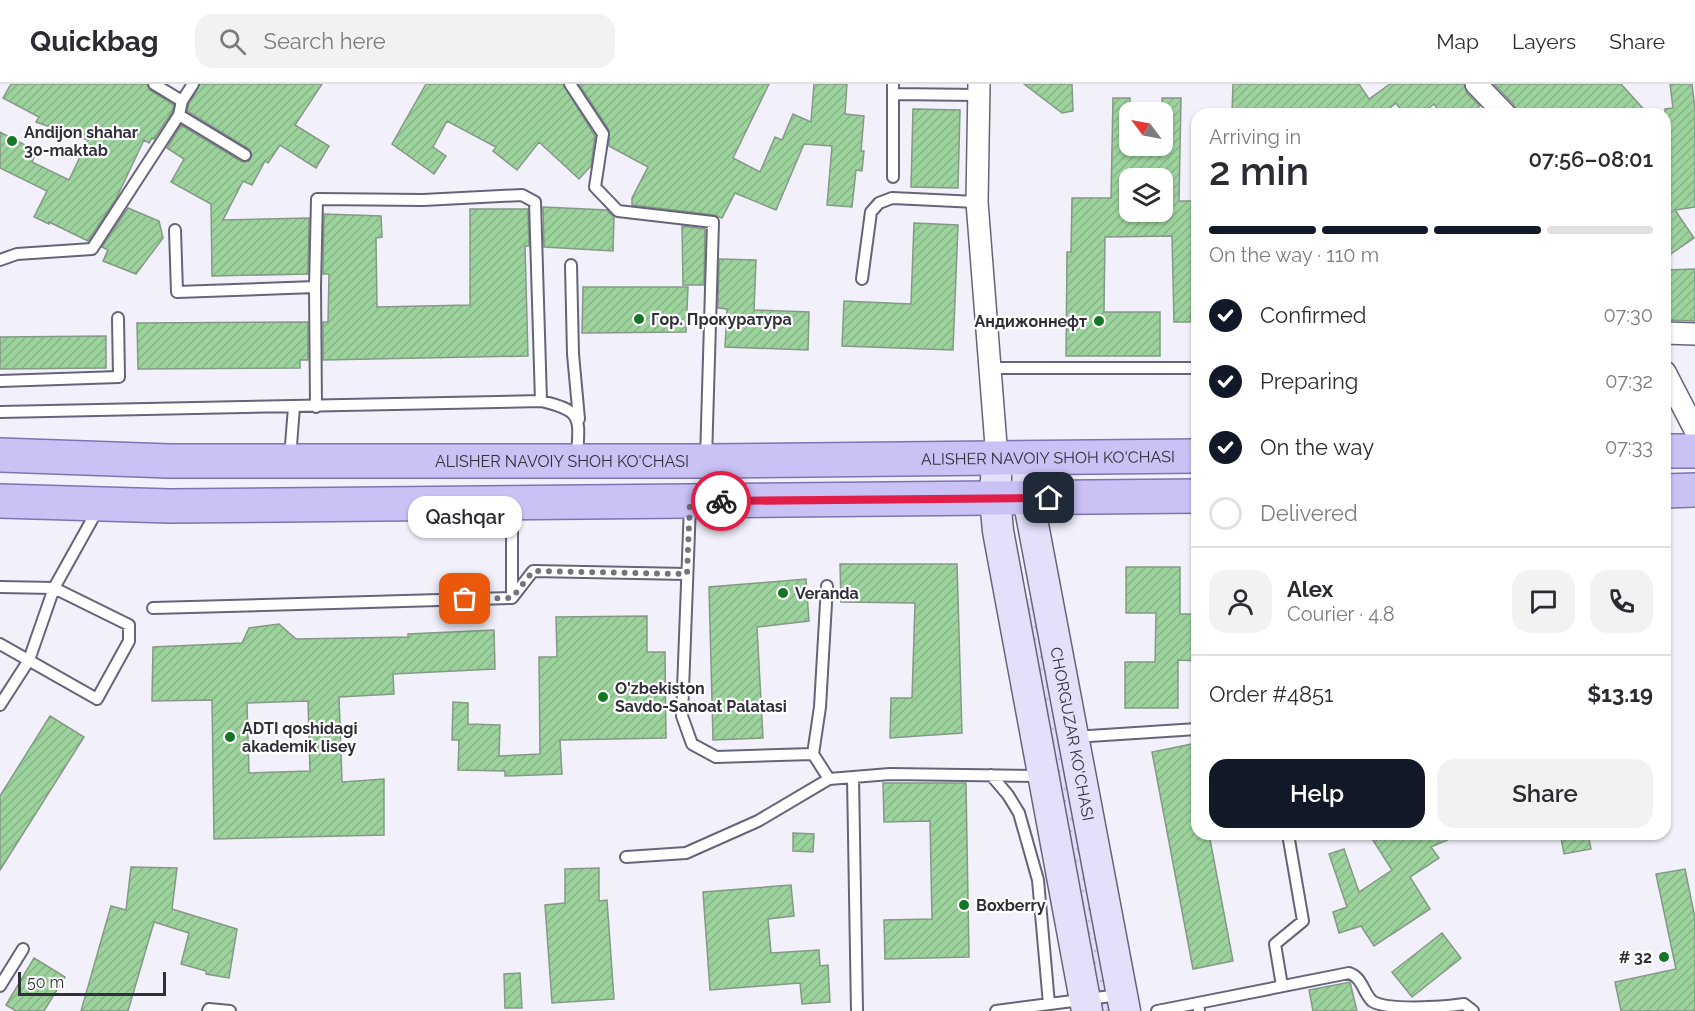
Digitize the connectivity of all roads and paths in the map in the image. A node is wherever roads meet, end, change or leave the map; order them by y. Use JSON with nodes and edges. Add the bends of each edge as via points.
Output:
{"nodes":[{"id":1,"x":154,"y":84,"type":"edge"},
{"id":2,"x":193,"y":84,"type":"edge"},
{"id":3,"x":570,"y":84,"type":"edge"},
{"id":4,"x":1476,"y":84,"type":"edge"},
{"id":5,"x":893,"y":89,"type":"edge"},
{"id":6,"x":979,"y":90,"type":"edge"},
{"id":7,"x":182,"y":101,"type":"junction"},
{"id":8,"x":1499,"y":108,"type":"edge"},
{"id":9,"x":179,"y":115,"type":"junction"},
{"id":10,"x":245,"y":155,"type":"dead end"},
{"id":11,"x":892,"y":177,"type":"dead end"},
{"id":12,"x":977,"y":202,"type":"junction"},
{"id":13,"x":175,"y":230,"type":"dead end"},
{"id":14,"x":0,"y":260,"type":"edge"},
{"id":15,"x":571,"y":264,"type":"dead end"},
{"id":16,"x":862,"y":279,"type":"dead end"},
{"id":17,"x":315,"y":287,"type":"junction"},
{"id":18,"x":118,"y":318,"type":"dead end"},
{"id":19,"x":1671,"y":333,"type":"edge"},
{"id":20,"x":1695,"y":334,"type":"edge"},
{"id":21,"x":990,"y":368,"type":"junction"},
{"id":22,"x":1191,"y":368,"type":"edge"},
{"id":23,"x":0,"y":381,"type":"edge"},
{"id":24,"x":1671,"y":384,"type":"edge"},
{"id":25,"x":541,"y":401,"type":"junction"},
{"id":26,"x":316,"y":407,"type":"junction"},
{"id":27,"x":294,"y":408,"type":"junction"},
{"id":28,"x":0,"y":412,"type":"edge"},
{"id":29,"x":579,"y":423,"type":"junction"},
{"id":30,"x":1695,"y":430,"type":"edge"},
{"id":31,"x":1671,"y":451,"type":"edge"},
{"id":32,"x":1695,"y":451,"type":"edge"},
{"id":33,"x":0,"y":455,"type":"edge"},
{"id":34,"x":1191,"y":456,"type":"edge"},
{"id":35,"x":1012,"y":458,"type":"junction"},
{"id":36,"x":103,"y":459,"type":"junction"},
{"id":37,"x":289,"y":461,"type":"junction"},
{"id":38,"x":577,"y":461,"type":"junction"},
{"id":39,"x":706,"y":461,"type":"junction"},
{"id":40,"x":1671,"y":490,"type":"edge"},
{"id":41,"x":1695,"y":490,"type":"edge"},
{"id":42,"x":1191,"y":496,"type":"edge"},
{"id":43,"x":995,"y":498,"type":"junction"},
{"id":44,"x":1028,"y":498,"type":"junction"},
{"id":45,"x":0,"y":501,"type":"edge"},
{"id":46,"x":690,"y":501,"type":"junction"},
{"id":47,"x":512,"y":503,"type":"junction"},
{"id":48,"x":102,"y":504,"type":"junction"},
{"id":49,"x":687,"y":574,"type":"junction"},
{"id":50,"x":827,"y":586,"type":"dead end"},
{"id":51,"x":0,"y":587,"type":"edge"},
{"id":52,"x":54,"y":588,"type":"junction"},
{"id":53,"x":512,"y":598,"type":"junction"},
{"id":54,"x":153,"y":608,"type":"dead end"},
{"id":55,"x":0,"y":645,"type":"edge"},
{"id":56,"x":29,"y":660,"type":"junction"},
{"id":57,"x":0,"y":705,"type":"edge"},
{"id":58,"x":1191,"y":729,"type":"edge"},
{"id":59,"x":1073,"y":737,"type":"junction"},
{"id":60,"x":813,"y":754,"type":"junction"},
{"id":61,"x":991,"y":775,"type":"junction"},
{"id":62,"x":1043,"y":776,"type":"junction"},
{"id":63,"x":854,"y":777,"type":"junction"},
{"id":64,"x":829,"y":778,"type":"junction"},
{"id":65,"x":1289,"y":840,"type":"edge"},
{"id":66,"x":626,"y":857,"type":"dead end"},
{"id":67,"x":23,"y":950,"type":"dead end"},
{"id":68,"x":0,"y":986,"type":"edge"},
{"id":69,"x":1282,"y":986,"type":"junction"},
{"id":70,"x":1124,"y":1003,"type":"edge"},
{"id":71,"x":1049,"y":1004,"type":"junction"},
{"id":72,"x":1086,"y":1005,"type":"edge"},
{"id":73,"x":1198,"y":1007,"type":"edge"},
{"id":74,"x":208,"y":1011,"type":"edge"},
{"id":75,"x":230,"y":1011,"type":"edge"},
{"id":76,"x":857,"y":1011,"type":"edge"},
{"id":77,"x":996,"y":1011,"type":"edge"},
{"id":78,"x":1157,"y":1011,"type":"edge"},
{"id":79,"x":1473,"y":1011,"type":"edge"}],
"edges":[{"from":1,"to":7,"type":"lane"},
{"from":2,"to":7,"type":"lane"},
{"from":3,"to":39,"type":"lane","via":[[603,134],[596,187],[618,211],[713,222]]},
{"from":4,"to":8,"type":"street"},
{"from":5,"to":6,"type":"lane"},
{"from":5,"to":11,"type":"lane"},
{"from":6,"to":12,"type":"street"},
{"from":7,"to":9,"type":"lane"},
{"from":9,"to":10,"type":"lane"},
{"from":9,"to":14,"type":"lane","via":[[92,249],[17,254]]},
{"from":12,"to":16,"type":"lane","via":[[892,198],[879,202],[871,212]]},
{"from":12,"to":21,"type":"street"},
{"from":13,"to":17,"type":"lane","via":[[177,292]]},
{"from":15,"to":29,"type":"lane"},
{"from":17,"to":25,"type":"lane","via":[[317,199],[423,200],[522,195],[535,202]]},
{"from":17,"to":26,"type":"lane"},
{"from":18,"to":23,"type":"lane","via":[[119,377]]},
{"from":19,"to":20,"type":"street"},
{"from":21,"to":22,"type":"lane"},
{"from":21,"to":35,"type":"street"},
{"from":24,"to":30,"type":"street"},
{"from":25,"to":26,"type":"lane"},
{"from":25,"to":29,"type":"lane","via":[[568,409]]},
{"from":26,"to":27,"type":"lane"},
{"from":27,"to":28,"type":"lane"},
{"from":27,"to":37,"type":"lane"},
{"from":29,"to":38,"type":"lane"},
{"from":31,"to":32,"type":"main road"},
{"from":33,"to":36,"type":"main road","name":"ALISHER NAVOIY SHOH KO'CHASI"},
{"from":34,"to":35,"type":"main road","name":"ALISHER NAVOIY SHOH KO'CHASI"},
{"from":35,"to":39,"type":"main road","name":"ALISHER NAVOIY SHOH KO'CHASI"},
{"from":35,"to":43,"type":"main road"},
{"from":35,"to":44,"type":"main road","name":"CHORGUZAR KO'CHASI"},
{"from":36,"to":37,"type":"main road","name":"ALISHER NAVOIY SHOH KO'CHASI"},
{"from":36,"to":48,"type":"main road"},
{"from":37,"to":38,"type":"main road","name":"ALISHER NAVOIY SHOH KO'CHASI"},
{"from":38,"to":39,"type":"main road","name":"ALISHER NAVOIY SHOH KO'CHASI"},
{"from":40,"to":41,"type":"main road"},
{"from":42,"to":44,"type":"main road"},
{"from":43,"to":44,"type":"main road"},
{"from":43,"to":46,"type":"main road"},
{"from":43,"to":62,"type":"main road"},
{"from":44,"to":59,"type":"main road","name":"CHORGUZAR KO'CHASI"},
{"from":45,"to":48,"type":"main road"},
{"from":46,"to":47,"type":"main road"},
{"from":46,"to":49,"type":"lane"},
{"from":47,"to":48,"type":"main road"},
{"from":47,"to":53,"type":"lane"},
{"from":48,"to":52,"type":"lane"},
{"from":49,"to":53,"type":"lane","via":[[533,571]]},
{"from":49,"to":60,"type":"lane","via":[[682,716],[692,744],[716,757]]},
{"from":50,"to":60,"type":"lane","via":[[820,707]]},
{"from":51,"to":52,"type":"lane"},
{"from":52,"to":56,"type":"lane"},
{"from":52,"to":56,"type":"lane","via":[[129,625],[129,641],[97,699]]},
{"from":53,"to":54,"type":"lane"},
{"from":55,"to":56,"type":"lane"},
{"from":56,"to":57,"type":"lane"},
{"from":58,"to":59,"type":"lane"},
{"from":59,"to":70,"type":"main road","name":"CHORGUZAR KO'CHASI"},
{"from":60,"to":64,"type":"lane"},
{"from":61,"to":62,"type":"lane"},
{"from":61,"to":63,"type":"lane"},
{"from":61,"to":71,"type":"lane","via":[[1019,813],[1038,880]]},
{"from":62,"to":72,"type":"main road"},
{"from":63,"to":64,"type":"lane"},
{"from":63,"to":76,"type":"lane"},
{"from":64,"to":66,"type":"lane","via":[[758,821],[686,852]]},
{"from":65,"to":69,"type":"lane","via":[[1303,921],[1275,944]]},
{"from":67,"to":68,"type":"lane"},
{"from":69,"to":73,"type":"lane"},
{"from":69,"to":79,"type":"lane","via":[[1349,973],[1358,979],[1375,1004],[1389,1010],[1464,1004]]},
{"from":70,"to":72,"type":"lane"},
{"from":71,"to":72,"type":"lane"},
{"from":71,"to":77,"type":"lane"},
{"from":73,"to":78,"type":"lane"},
{"from":74,"to":75,"type":"lane"}]}
